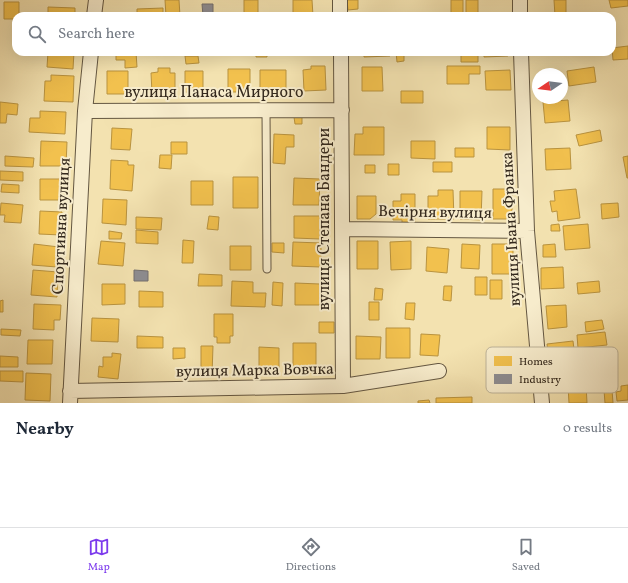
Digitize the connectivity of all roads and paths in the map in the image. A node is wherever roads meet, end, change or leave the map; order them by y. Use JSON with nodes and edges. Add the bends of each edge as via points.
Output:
{"nodes":[{"id":1,"x":96,"y":0,"type":"edge"},
{"id":2,"x":340,"y":0,"type":"edge"},
{"id":3,"x":520,"y":0,"type":"edge"},
{"id":4,"x":94,"y":12,"type":"edge"},
{"id":5,"x":340,"y":12,"type":"edge"},
{"id":6,"x":520,"y":12,"type":"edge"},
{"id":7,"x":91,"y":56,"type":"edge"},
{"id":8,"x":341,"y":56,"type":"edge"},
{"id":9,"x":521,"y":56,"type":"edge"},
{"id":10,"x":266,"y":110,"type":"junction"},
{"id":11,"x":342,"y":110,"type":"junction"},
{"id":12,"x":85,"y":111,"type":"junction"},
{"id":13,"x":342,"y":229,"type":"junction"},
{"id":14,"x":527,"y":231,"type":"junction"},
{"id":15,"x":267,"y":269,"type":"dead end"},
{"id":16,"x":537,"y":347,"type":"edge"},
{"id":17,"x":439,"y":371,"type":"dead end"},
{"id":18,"x":343,"y":386,"type":"junction"},
{"id":19,"x":541,"y":393,"type":"edge"},
{"id":20,"x":70,"y":397,"type":"edge"},
{"id":21,"x":542,"y":403,"type":"edge"}],
"edges":[{"from":1,"to":4,"type":"street"},
{"from":2,"to":5,"type":"street"},
{"from":3,"to":6,"type":"street"},
{"from":7,"to":12,"type":"street","name":"Спортивна вулиця"},
{"from":8,"to":11,"type":"street","name":"вулиця Степана Бандери"},
{"from":9,"to":14,"type":"street","name":"вулиця Івана Франка"},
{"from":10,"to":11,"type":"street","name":"вулиця Панаса Мирного"},
{"from":10,"to":12,"type":"street","name":"вулиця Панаса Мирного"},
{"from":10,"to":15,"type":"lane"},
{"from":11,"to":13,"type":"street","name":"вулиця Степана Бандери"},
{"from":12,"to":20,"type":"street","name":"Спортивна вулиця"},
{"from":13,"to":14,"type":"street","name":"Вечірня вулиця"},
{"from":13,"to":18,"type":"street","name":"вулиця Степана Бандери"},
{"from":14,"to":16,"type":"street","name":"вулиця Івана Франка"},
{"from":17,"to":18,"type":"street","name":"вулиця Марка Вовчка"},
{"from":18,"to":20,"type":"street","name":"вулиця Марка Вовчка"},
{"from":19,"to":21,"type":"street","name":"вулиця Івана Франка"}]}
